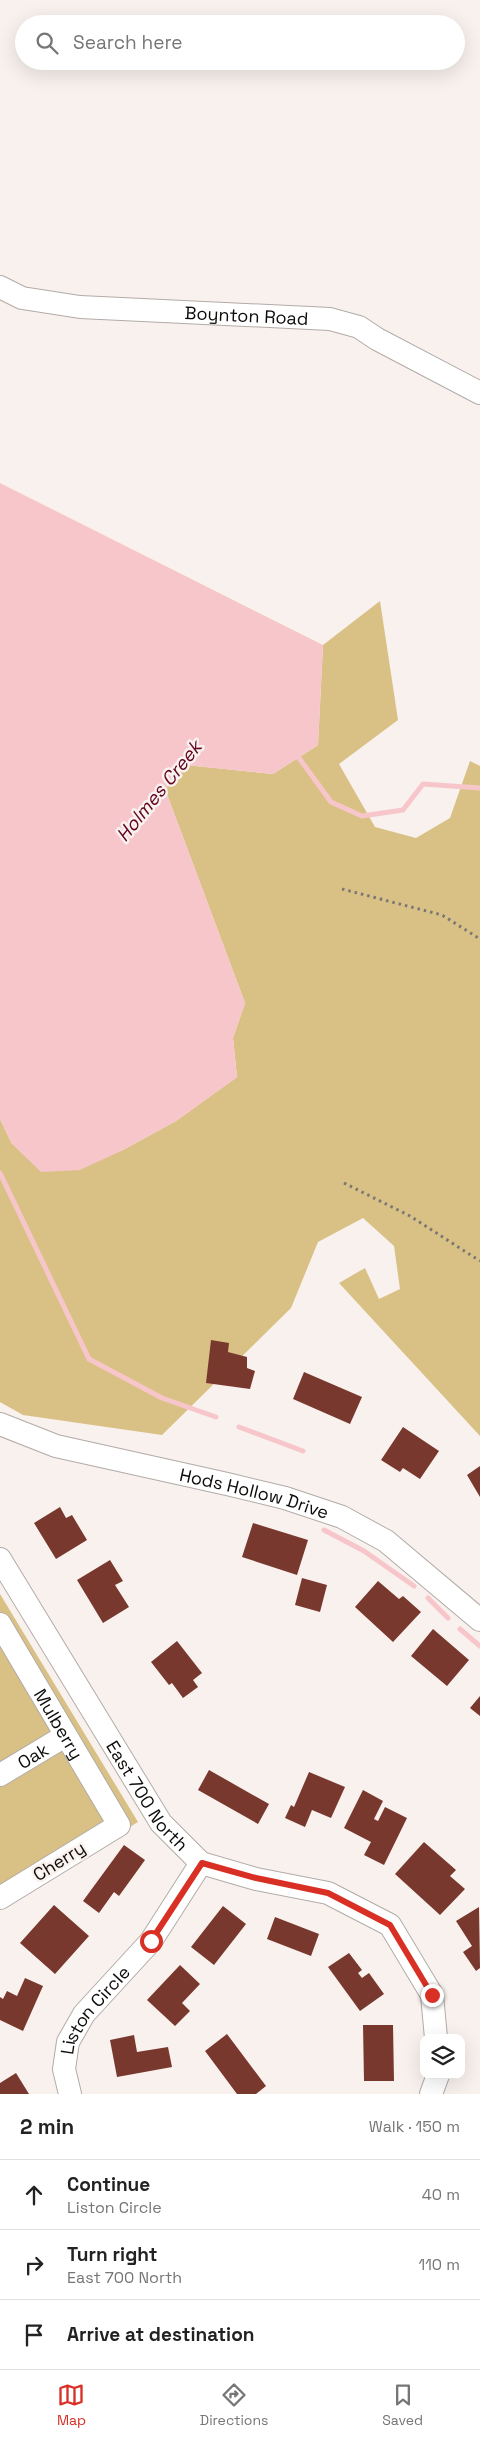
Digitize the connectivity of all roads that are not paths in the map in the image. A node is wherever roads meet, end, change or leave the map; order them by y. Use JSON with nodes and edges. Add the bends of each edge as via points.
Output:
{"nodes":[{"id":1,"x":0,"y":287,"type":"edge"},
{"id":2,"x":480,"y":393,"type":"edge"},
{"id":3,"x":0,"y":1424,"type":"edge"},
{"id":4,"x":0,"y":1559,"type":"edge"},
{"id":5,"x":33,"y":1612,"type":"junction"},
{"id":6,"x":480,"y":1620,"type":"edge"},
{"id":7,"x":1,"y":1628,"type":"edge"},
{"id":8,"x":66,"y":1736,"type":"junction"},
{"id":9,"x":0,"y":1775,"type":"edge"},
{"id":10,"x":119,"y":1825,"type":"joint"},
{"id":11,"x":202,"y":1863,"type":"junction"},
{"id":12,"x":0,"y":1898,"type":"edge"},
{"id":13,"x":436,"y":2034,"type":"edge"},
{"id":14,"x":437,"y":2079,"type":"edge"},
{"id":15,"x":70,"y":2094,"type":"edge"},
{"id":16,"x":431,"y":2094,"type":"edge"}],
"edges":[{"from":1,"to":2,"type":"street","name":"Boynton Road","via":[[22,298],[80,307],[330,319],[358,327]]},
{"from":3,"to":6,"type":"street","name":"Hods Hollow Drive","via":[[56,1446],[284,1498],[342,1517],[386,1541]]},
{"from":4,"to":5,"type":"street","name":"East 700 North"},
{"from":5,"to":7,"type":"street"},
{"from":5,"to":11,"type":"street","name":"East 700 North","via":[[161,1823]]},
{"from":7,"to":8,"type":"street","name":"Mulberry"},
{"from":8,"to":9,"type":"street","name":"Oak"},
{"from":8,"to":10,"type":"street","name":"Mulberry"},
{"from":10,"to":12,"type":"street","name":"Cherry"},
{"from":11,"to":13,"type":"street","name":"East 700 North","via":[[328,1893],[390,1925],[432,1995]]},
{"from":11,"to":15,"type":"street","name":"Liston Circle","via":[[151,1941],[84,2014],[68,2042],[64,2069]]},
{"from":14,"to":16,"type":"street"}]}
